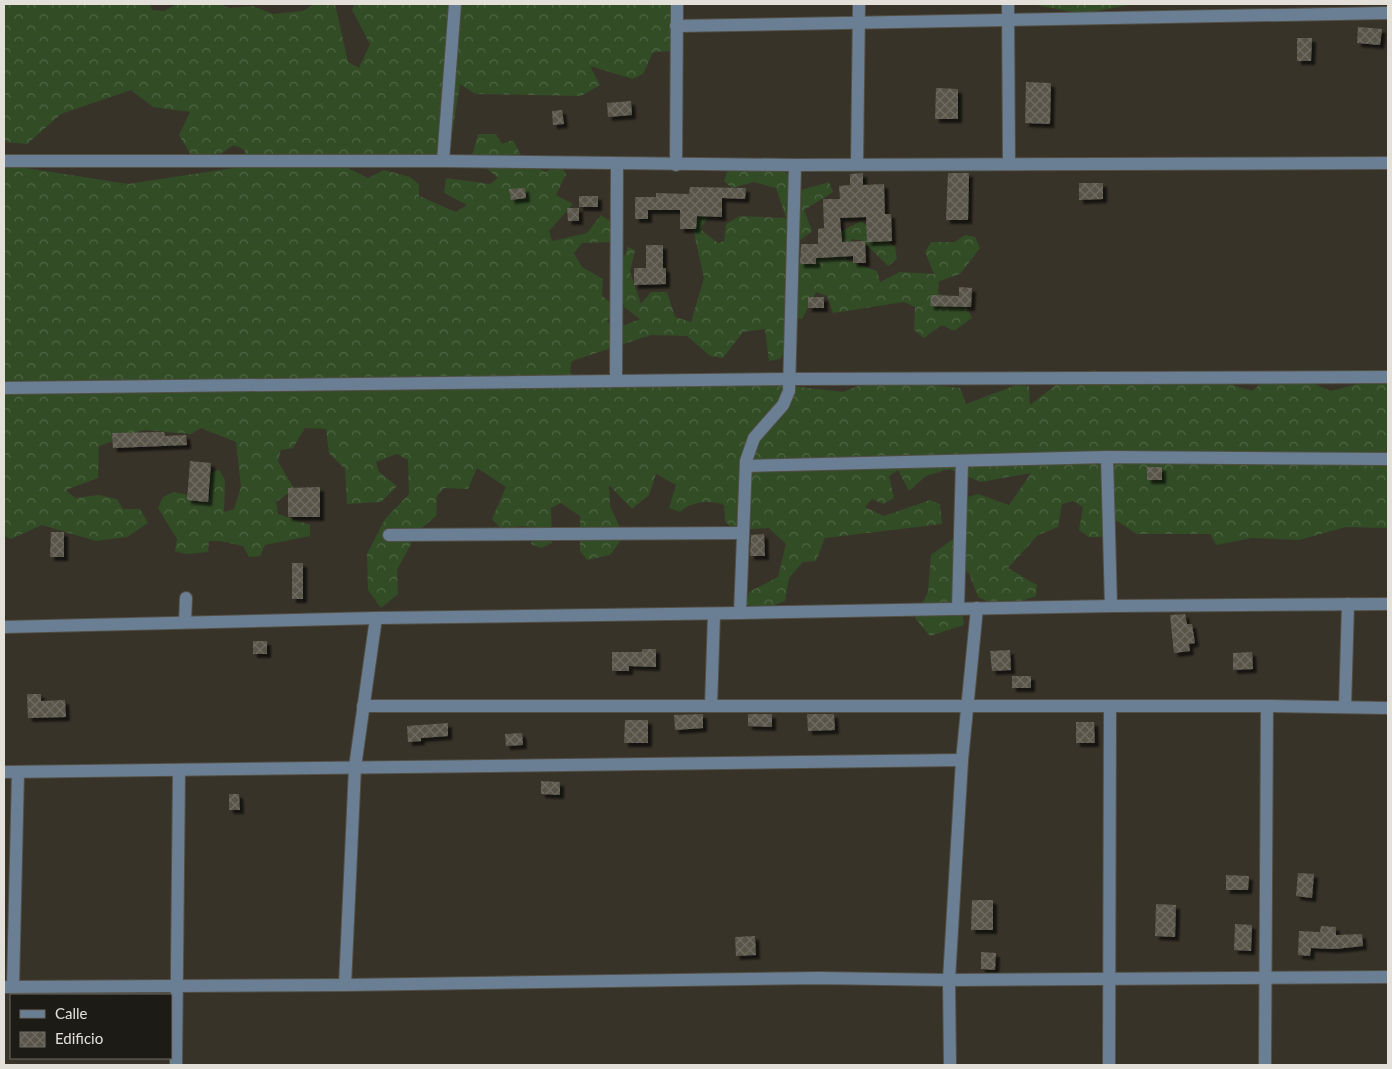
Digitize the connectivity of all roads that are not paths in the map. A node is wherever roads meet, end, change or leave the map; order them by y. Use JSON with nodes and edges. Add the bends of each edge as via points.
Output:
{"nodes":[{"id":1,"x":455,"y":4,"type":"edge"},
{"id":2,"x":676,"y":4,"type":"edge"},
{"id":3,"x":859,"y":4,"type":"edge"},
{"id":4,"x":1008,"y":4,"type":"edge"},
{"id":5,"x":1388,"y":13,"type":"edge"},
{"id":6,"x":1008,"y":20,"type":"junction"},
{"id":7,"x":859,"y":23,"type":"junction"},
{"id":8,"x":676,"y":26,"type":"junction"},
{"id":9,"x":4,"y":161,"type":"edge"},
{"id":10,"x":443,"y":161,"type":"junction"},
{"id":11,"x":1388,"y":163,"type":"edge"},
{"id":12,"x":618,"y":164,"type":"junction"},
{"id":13,"x":857,"y":164,"type":"junction"},
{"id":14,"x":1009,"y":164,"type":"junction"},
{"id":15,"x":676,"y":165,"type":"junction"},
{"id":16,"x":795,"y":165,"type":"junction"},
{"id":17,"x":1388,"y":377,"type":"edge"},
{"id":18,"x":789,"y":379,"type":"junction"},
{"id":19,"x":616,"y":381,"type":"junction"},
{"id":20,"x":4,"y":388,"type":"edge"},
{"id":21,"x":1107,"y":457,"type":"junction"},
{"id":22,"x":1388,"y":459,"type":"edge"},
{"id":23,"x":962,"y":461,"type":"junction"},
{"id":24,"x":746,"y":466,"type":"junction"},
{"id":25,"x":743,"y":533,"type":"junction"},
{"id":26,"x":389,"y":536,"type":"dead end"},
{"id":27,"x":186,"y":598,"type":"dead end"},
{"id":28,"x":1348,"y":604,"type":"junction"},
{"id":29,"x":1388,"y":604,"type":"edge"},
{"id":30,"x":1111,"y":606,"type":"junction"},
{"id":31,"x":977,"y":608,"type":"junction"},
{"id":32,"x":958,"y":609,"type":"junction"},
{"id":33,"x":740,"y":613,"type":"junction"},
{"id":34,"x":714,"y":614,"type":"junction"},
{"id":35,"x":376,"y":618,"type":"junction"},
{"id":36,"x":185,"y":622,"type":"junction"},
{"id":37,"x":4,"y":627,"type":"edge"},
{"id":38,"x":363,"y":706,"type":"junction"},
{"id":39,"x":711,"y":706,"type":"junction"},
{"id":40,"x":968,"y":706,"type":"junction"},
{"id":41,"x":1110,"y":706,"type":"junction"},
{"id":42,"x":1267,"y":706,"type":"junction"},
{"id":43,"x":1345,"y":707,"type":"junction"},
{"id":44,"x":1388,"y":708,"type":"edge"},
{"id":45,"x":962,"y":760,"type":"junction"},
{"id":46,"x":355,"y":767,"type":"junction"},
{"id":47,"x":179,"y":770,"type":"junction"},
{"id":48,"x":4,"y":772,"type":"edge"},
{"id":49,"x":18,"y":772,"type":"junction"},
{"id":50,"x":1388,"y":977,"type":"edge"},
{"id":51,"x":1265,"y":978,"type":"junction"},
{"id":52,"x":1110,"y":979,"type":"junction"},
{"id":53,"x":949,"y":980,"type":"junction"},
{"id":54,"x":345,"y":985,"type":"junction"},
{"id":55,"x":177,"y":986,"type":"junction"},
{"id":56,"x":9,"y":987,"type":"edge"},
{"id":57,"x":176,"y":1065,"type":"edge"},
{"id":58,"x":950,"y":1065,"type":"edge"},
{"id":59,"x":1109,"y":1065,"type":"edge"},
{"id":60,"x":1265,"y":1065,"type":"edge"}],
"edges":[{"from":1,"to":10,"type":"street"},
{"from":2,"to":8,"type":"street"},
{"from":3,"to":7,"type":"street"},
{"from":4,"to":6,"type":"street"},
{"from":5,"to":6,"type":"street"},
{"from":6,"to":7,"type":"street"},
{"from":6,"to":14,"type":"street"},
{"from":7,"to":8,"type":"street"},
{"from":7,"to":13,"type":"street"},
{"from":8,"to":15,"type":"street"},
{"from":9,"to":10,"type":"street"},
{"from":10,"to":12,"type":"street"},
{"from":11,"to":14,"type":"street"},
{"from":12,"to":15,"type":"street"},
{"from":12,"to":19,"type":"street"},
{"from":13,"to":14,"type":"street"},
{"from":13,"to":16,"type":"street"},
{"from":15,"to":16,"type":"street"},
{"from":16,"to":18,"type":"street"},
{"from":17,"to":18,"type":"street"},
{"from":18,"to":19,"type":"street"},
{"from":18,"to":24,"type":"street","via":[[789,391],[783,405],[754,438]]},
{"from":19,"to":20,"type":"street"},
{"from":21,"to":22,"type":"street"},
{"from":21,"to":23,"type":"street"},
{"from":21,"to":30,"type":"street"},
{"from":23,"to":24,"type":"street"},
{"from":23,"to":32,"type":"street"},
{"from":24,"to":25,"type":"street"},
{"from":25,"to":26,"type":"street"},
{"from":25,"to":33,"type":"street"},
{"from":27,"to":36,"type":"street"},
{"from":28,"to":29,"type":"street"},
{"from":28,"to":30,"type":"street"},
{"from":28,"to":43,"type":"street"},
{"from":30,"to":31,"type":"street"},
{"from":31,"to":32,"type":"street"},
{"from":31,"to":40,"type":"street"},
{"from":32,"to":33,"type":"street"},
{"from":33,"to":34,"type":"street"},
{"from":34,"to":35,"type":"street"},
{"from":34,"to":39,"type":"street"},
{"from":35,"to":36,"type":"street"},
{"from":35,"to":38,"type":"street"},
{"from":36,"to":37,"type":"street"},
{"from":38,"to":39,"type":"street"},
{"from":38,"to":46,"type":"street"},
{"from":39,"to":40,"type":"street"},
{"from":40,"to":41,"type":"street"},
{"from":40,"to":45,"type":"street"},
{"from":41,"to":42,"type":"street"},
{"from":41,"to":52,"type":"street"},
{"from":42,"to":43,"type":"street"},
{"from":42,"to":51,"type":"street"},
{"from":43,"to":44,"type":"street"},
{"from":45,"to":46,"type":"street"},
{"from":45,"to":53,"type":"street"},
{"from":46,"to":47,"type":"street"},
{"from":46,"to":54,"type":"street"},
{"from":47,"to":49,"type":"street"},
{"from":47,"to":55,"type":"street"},
{"from":48,"to":49,"type":"street"},
{"from":49,"to":56,"type":"street"},
{"from":50,"to":51,"type":"street"},
{"from":51,"to":52,"type":"street"},
{"from":51,"to":60,"type":"street"},
{"from":52,"to":53,"type":"street"},
{"from":52,"to":59,"type":"street"},
{"from":53,"to":54,"type":"street","via":[[820,978]]},
{"from":53,"to":58,"type":"street"},
{"from":54,"to":55,"type":"street"},
{"from":55,"to":56,"type":"street"},
{"from":55,"to":57,"type":"street"}]}
